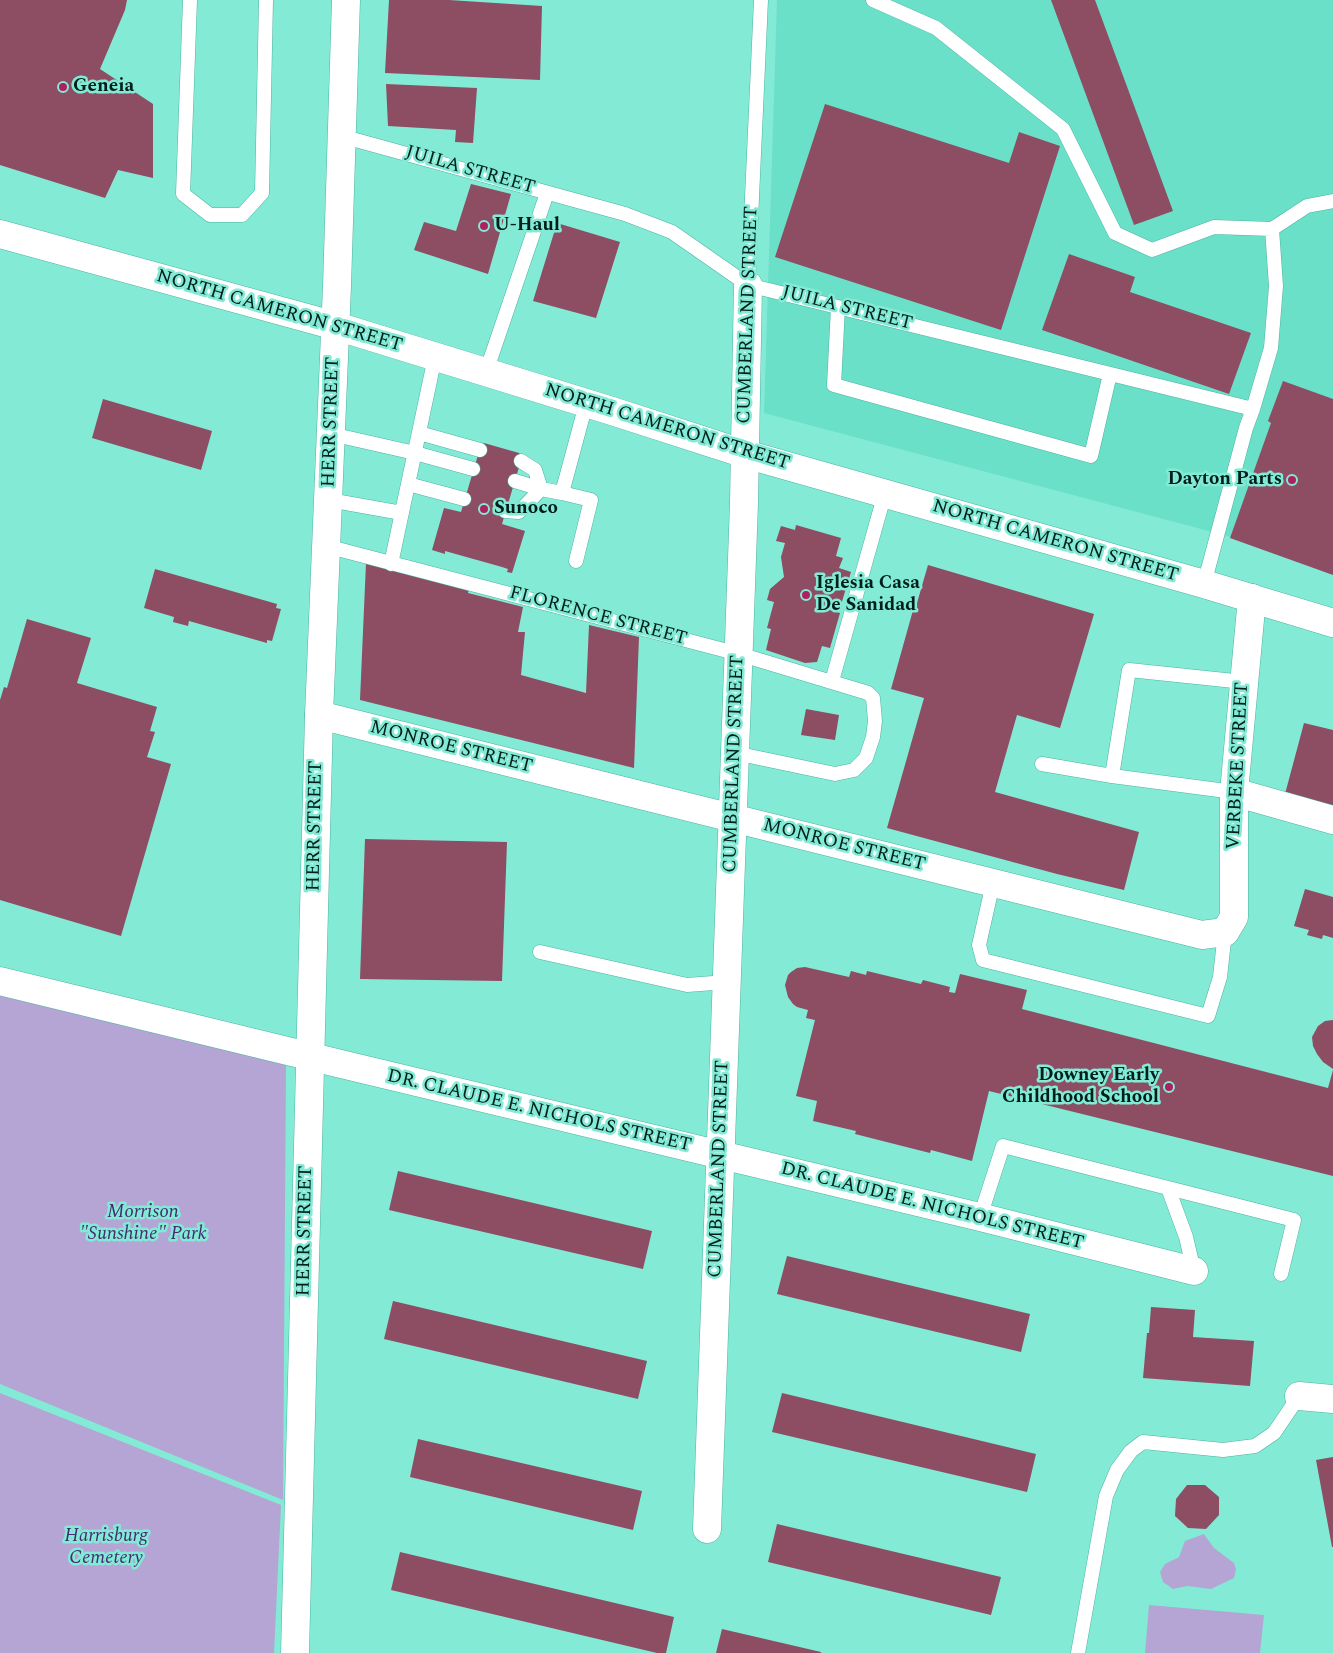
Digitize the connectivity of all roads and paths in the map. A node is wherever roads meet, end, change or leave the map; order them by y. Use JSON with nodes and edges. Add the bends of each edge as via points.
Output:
{"nodes":[{"id":1,"x":190,"y":0,"type":"edge"},
{"id":2,"x":266,"y":0,"type":"edge"},
{"id":3,"x":346,"y":0,"type":"edge"},
{"id":4,"x":873,"y":0,"type":"edge"},
{"id":5,"x":764,"y":1,"type":"edge"},
{"id":6,"x":342,"y":136,"type":"junction"},
{"id":7,"x":547,"y":193,"type":"junction"},
{"id":8,"x":1333,"y":201,"type":"edge"},
{"id":9,"x":1272,"y":229,"type":"junction"},
{"id":10,"x":0,"y":234,"type":"edge"},
{"id":11,"x":748,"y":285,"type":"junction"},
{"id":12,"x":838,"y":307,"type":"junction"},
{"id":13,"x":336,"y":326,"type":"junction"},
{"id":14,"x":434,"y":357,"type":"junction"},
{"id":15,"x":486,"y":372,"type":"junction"},
{"id":16,"x":1110,"y":374,"type":"junction"},
{"id":17,"x":586,"y":404,"type":"junction"},
{"id":18,"x":1253,"y":409,"type":"junction"},
{"id":19,"x":331,"y":434,"type":"junction"},
{"id":20,"x":419,"y":434,"type":"junction"},
{"id":21,"x":480,"y":450,"type":"dead end"},
{"id":22,"x":415,"y":453,"type":"junction"},
{"id":23,"x":746,"y":454,"type":"junction"},
{"id":24,"x":520,"y":461,"type":"dead end"},
{"id":25,"x":473,"y":469,"type":"dead end"},
{"id":26,"x":515,"y":481,"type":"dead end"},
{"id":27,"x":408,"y":484,"type":"junction"},
{"id":28,"x":541,"y":489,"type":"junction"},
{"id":29,"x":562,"y":493,"type":"junction"},
{"id":30,"x":884,"y":493,"type":"junction"},
{"id":31,"x":464,"y":499,"type":"dead end"},
{"id":32,"x":328,"y":500,"type":"junction"},
{"id":33,"x":505,"y":511,"type":"dead end"},
{"id":34,"x":402,"y":513,"type":"junction"},
{"id":35,"x":326,"y":546,"type":"junction"},
{"id":36,"x":576,"y":560,"type":"dead end"},
{"id":37,"x":392,"y":564,"type":"junction"},
{"id":38,"x":1204,"y":584,"type":"junction"},
{"id":39,"x":1252,"y":598,"type":"junction"},
{"id":40,"x":1333,"y":623,"type":"edge"},
{"id":41,"x":739,"y":654,"type":"junction"},
{"id":42,"x":832,"y":681,"type":"junction"},
{"id":43,"x":1244,"y":682,"type":"junction"},
{"id":44,"x":319,"y":715,"type":"junction"},
{"id":45,"x":735,"y":753,"type":"junction"},
{"id":46,"x":1042,"y":764,"type":"dead end"},
{"id":47,"x":1112,"y":776,"type":"junction"},
{"id":48,"x":1234,"y":792,"type":"junction"},
{"id":49,"x":733,"y":819,"type":"junction"},
{"id":50,"x":1333,"y":820,"type":"edge"},
{"id":51,"x":993,"y":883,"type":"junction"},
{"id":52,"x":1225,"y":932,"type":"junction"},
{"id":53,"x":540,"y":952,"type":"dead end"},
{"id":54,"x":0,"y":981,"type":"edge"},
{"id":55,"x":727,"y":982,"type":"junction"},
{"id":56,"x":310,"y":1057,"type":"junction"},
{"id":57,"x":721,"y":1156,"type":"junction"},
{"id":58,"x":1168,"y":1188,"type":"junction"},
{"id":59,"x":980,"y":1217,"type":"junction"},
{"id":60,"x":1194,"y":1271,"type":"joint"},
{"id":61,"x":1281,"y":1274,"type":"dead end"},
{"id":62,"x":1299,"y":1396,"type":"joint"},
{"id":63,"x":1333,"y":1399,"type":"edge"},
{"id":64,"x":707,"y":1529,"type":"dead end"},
{"id":65,"x":295,"y":1653,"type":"edge"},
{"id":66,"x":1078,"y":1653,"type":"edge"}],
"edges":[{"from":1,"to":2,"type":"lane","via":[[183,194],[210,215],[242,215],[262,193]]},
{"from":3,"to":6,"type":"main road","name":"HERR STREET"},
{"from":4,"to":9,"type":"lane","via":[[936,28],[1063,129],[1115,233],[1152,250],[1214,227]]},
{"from":5,"to":11,"type":"lane","name":"CUMBERLAND STREET"},
{"from":6,"to":7,"type":"lane","name":"JUILA STREET"},
{"from":6,"to":13,"type":"main road","name":"HERR STREET"},
{"from":7,"to":11,"type":"lane","name":"JUILA STREET","via":[[625,214],[672,232]]},
{"from":7,"to":15,"type":"lane"},
{"from":8,"to":9,"type":"lane","via":[[1307,206]]},
{"from":9,"to":18,"type":"lane","via":[[1276,286],[1271,348]]},
{"from":10,"to":13,"type":"main road","name":"NORTH CAMERON STREET"},
{"from":11,"to":12,"type":"lane","name":"JUILA STREET"},
{"from":11,"to":23,"type":"main road","name":"CUMBERLAND STREET"},
{"from":12,"to":16,"type":"lane","name":"JUILA STREET"},
{"from":12,"to":16,"type":"lane","via":[[834,385],[1091,456]]},
{"from":13,"to":14,"type":"main road","name":"NORTH CAMERON STREET"},
{"from":13,"to":19,"type":"main road","name":"HERR STREET"},
{"from":14,"to":15,"type":"main road","name":"NORTH CAMERON STREET"},
{"from":14,"to":20,"type":"lane"},
{"from":15,"to":17,"type":"main road","name":"NORTH CAMERON STREET"},
{"from":16,"to":18,"type":"lane","name":"JUILA STREET"},
{"from":17,"to":23,"type":"main road","name":"NORTH CAMERON STREET"},
{"from":17,"to":29,"type":"lane"},
{"from":18,"to":38,"type":"lane"},
{"from":19,"to":22,"type":"lane"},
{"from":19,"to":32,"type":"main road","name":"HERR STREET"},
{"from":20,"to":21,"type":"lane"},
{"from":20,"to":22,"type":"lane"},
{"from":22,"to":25,"type":"lane"},
{"from":22,"to":27,"type":"lane"},
{"from":23,"to":30,"type":"main road","name":"NORTH CAMERON STREET"},
{"from":23,"to":41,"type":"main road","name":"CUMBERLAND STREET"},
{"from":24,"to":28,"type":"lane","via":[[536,470]]},
{"from":26,"to":28,"type":"lane"},
{"from":27,"to":31,"type":"lane"},
{"from":27,"to":34,"type":"lane"},
{"from":28,"to":29,"type":"lane"},
{"from":28,"to":33,"type":"lane","via":[[519,512]]},
{"from":29,"to":36,"type":"lane","via":[[591,500]]},
{"from":30,"to":38,"type":"main road","name":"NORTH CAMERON STREET"},
{"from":30,"to":42,"type":"lane"},
{"from":32,"to":34,"type":"lane"},
{"from":32,"to":35,"type":"main road","name":"HERR STREET"},
{"from":34,"to":37,"type":"lane"},
{"from":35,"to":37,"type":"lane","name":"FLORENCE STREET"},
{"from":35,"to":44,"type":"main road","name":"HERR STREET"},
{"from":37,"to":41,"type":"lane","name":"FLORENCE STREET"},
{"from":38,"to":39,"type":"main road","name":"NORTH CAMERON STREET"},
{"from":39,"to":40,"type":"main road","name":"NORTH CAMERON STREET"},
{"from":39,"to":43,"type":"main road","name":"VERBEKE STREET"},
{"from":41,"to":42,"type":"lane","name":"FLORENCE STREET"},
{"from":41,"to":45,"type":"main road","name":"CUMBERLAND STREET"},
{"from":42,"to":45,"type":"lane","name":"FLORENCE STREET","via":[[868,693],[873,698],[873,737],[866,758],[854,770],[835,774]]},
{"from":43,"to":47,"type":"lane","via":[[1129,670]]},
{"from":43,"to":48,"type":"main road","name":"VERBEKE STREET"},
{"from":44,"to":49,"type":"main road","name":"MONROE STREET"},
{"from":44,"to":56,"type":"main road","name":"HERR STREET"},
{"from":45,"to":49,"type":"main road","name":"CUMBERLAND STREET"},
{"from":46,"to":47,"type":"lane"},
{"from":47,"to":48,"type":"lane"},
{"from":48,"to":50,"type":"main road"},
{"from":48,"to":52,"type":"main road","name":"VERBEKE STREET","via":[[1234,917]]},
{"from":49,"to":51,"type":"main road","name":"MONROE STREET"},
{"from":49,"to":55,"type":"main road","name":"CUMBERLAND STREET"},
{"from":51,"to":52,"type":"main road","name":"MONROE STREET","via":[[1202,935]]},
{"from":51,"to":52,"type":"lane","via":[[979,945],[983,960],[1208,1016],[1220,977]]},
{"from":53,"to":55,"type":"lane","via":[[687,985]]},
{"from":54,"to":56,"type":"main road","name":"DR. CLAUDE E. NICHOLS STREET"},
{"from":55,"to":57,"type":"main road","name":"CUMBERLAND STREET"},
{"from":56,"to":57,"type":"main road","name":"DR. CLAUDE E. NICHOLS STREET"},
{"from":56,"to":65,"type":"main road","name":"HERR STREET"},
{"from":57,"to":59,"type":"main road","name":"DR. CLAUDE E. NICHOLS STREET"},
{"from":57,"to":64,"type":"main road","name":"CUMBERLAND STREET"},
{"from":58,"to":59,"type":"lane","via":[[1003,1146]]},
{"from":58,"to":60,"type":"lane","via":[[1186,1237]]},
{"from":58,"to":61,"type":"lane","via":[[1294,1220]]},
{"from":59,"to":60,"type":"main road","name":"DR. CLAUDE E. NICHOLS STREET"},
{"from":62,"to":63,"type":"main road"},
{"from":62,"to":66,"type":"lane","via":[[1274,1433],[1255,1446],[1223,1450],[1144,1442],[1131,1451],[1117,1470],[1106,1496]]}]}
